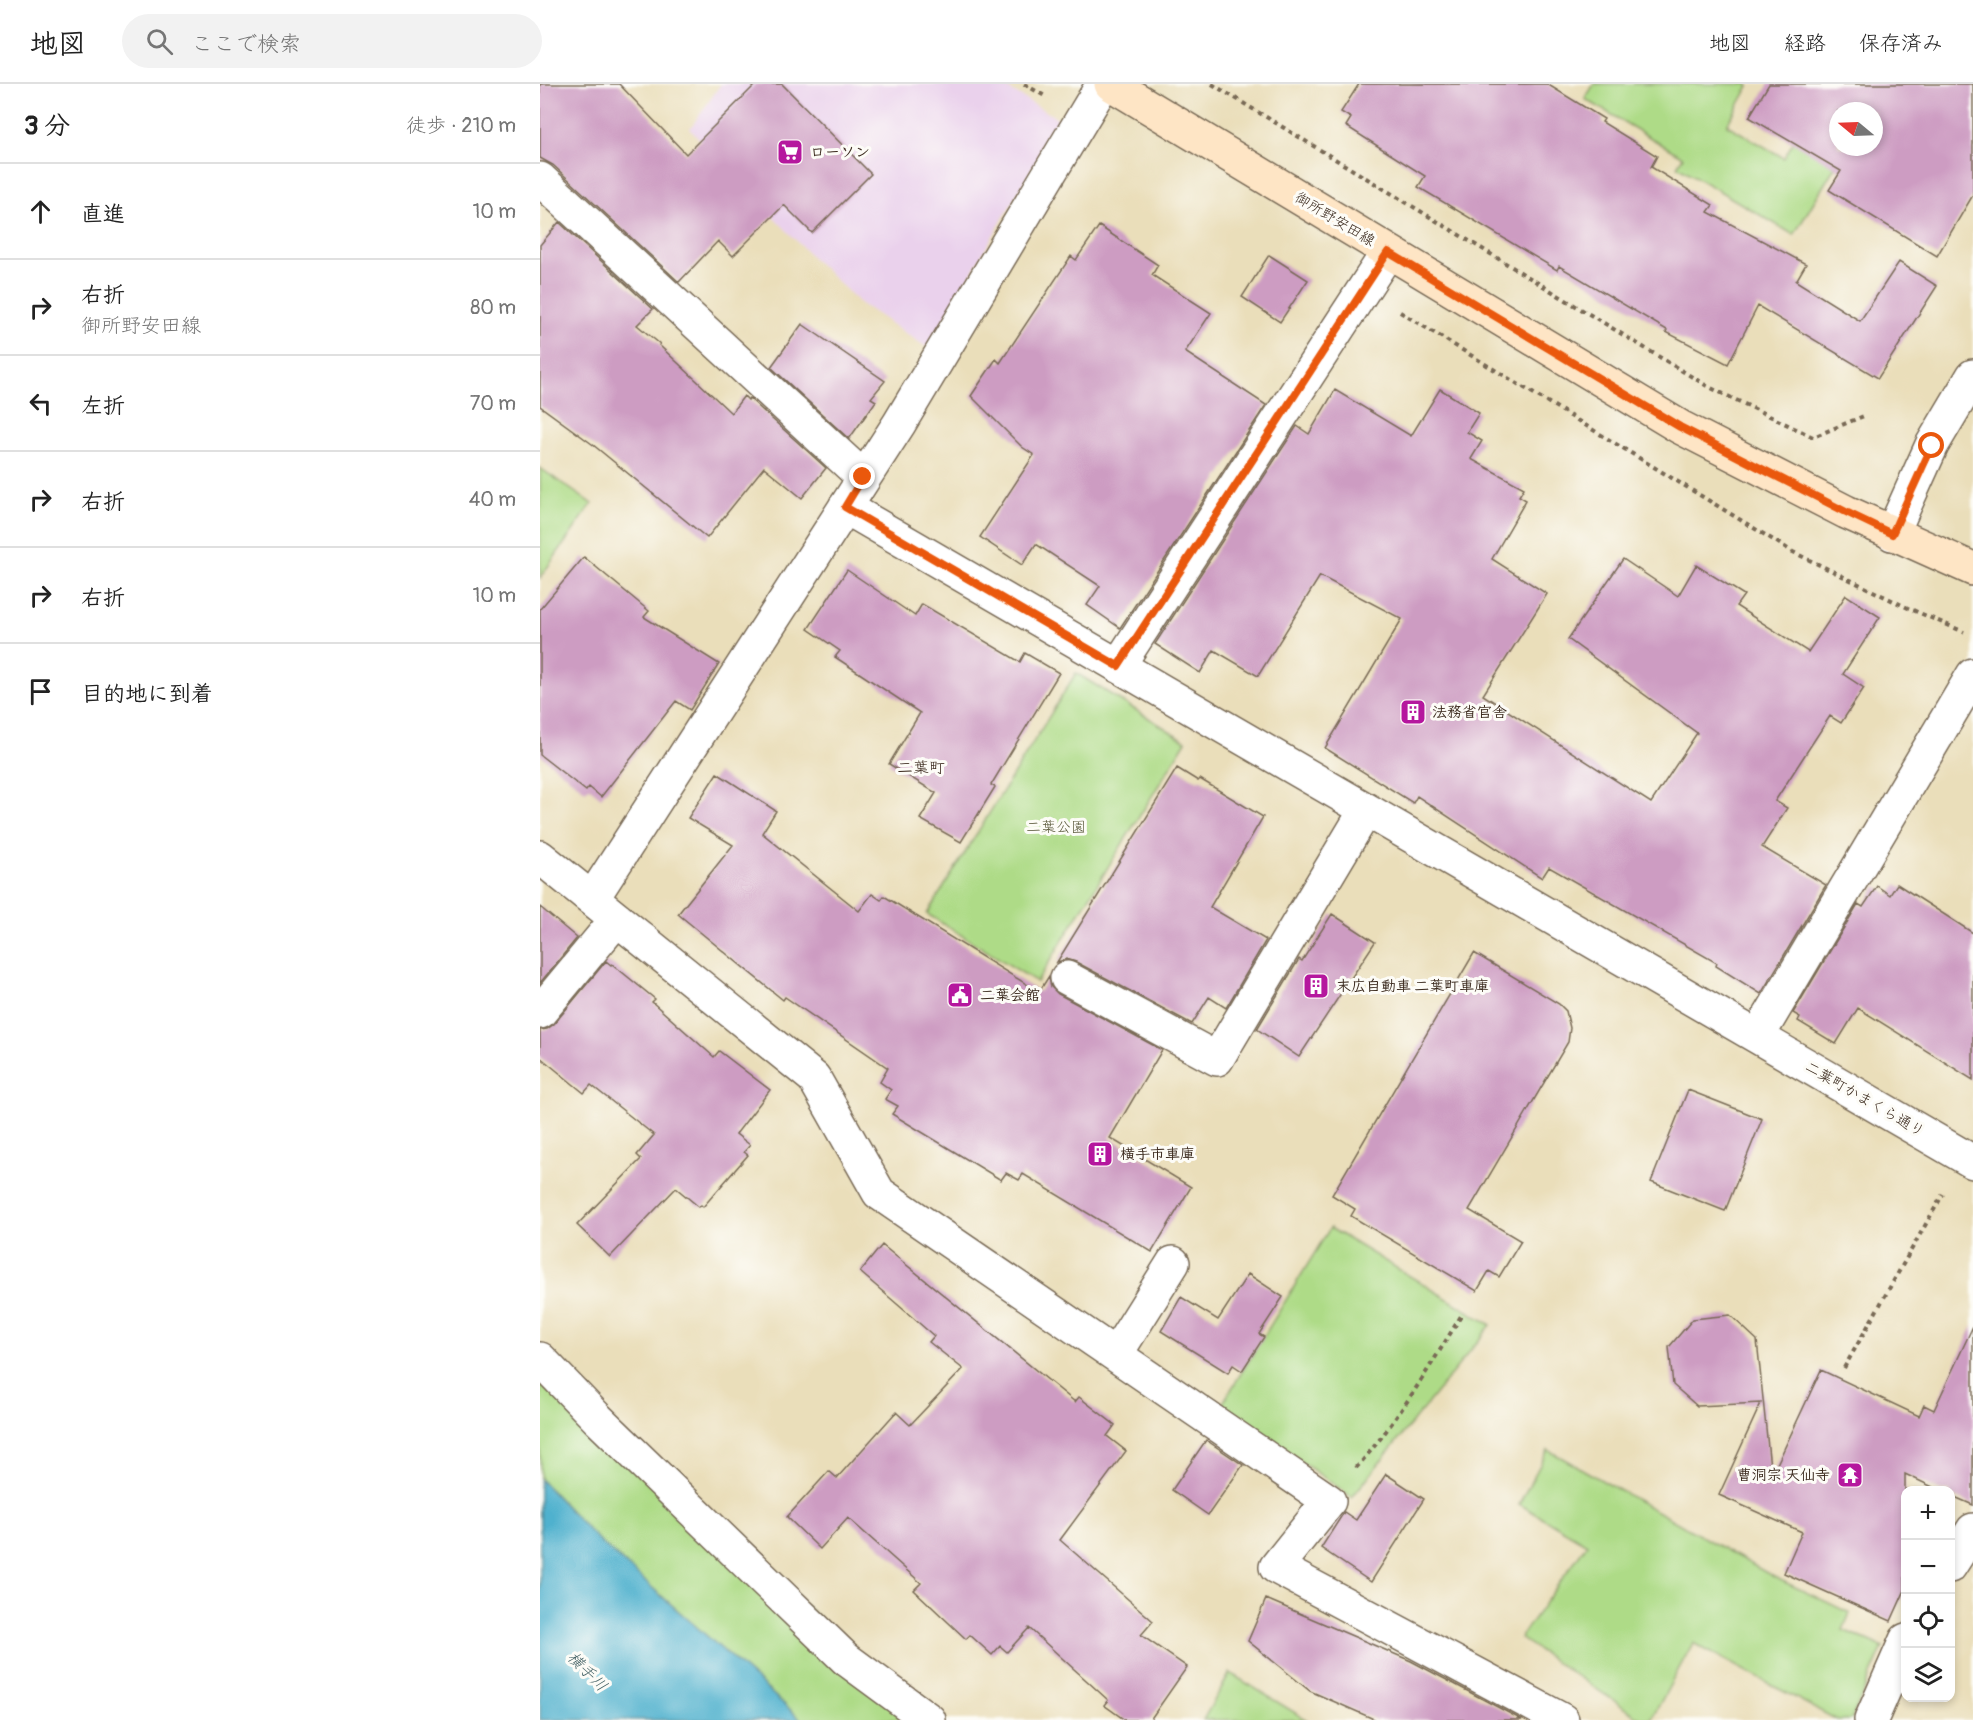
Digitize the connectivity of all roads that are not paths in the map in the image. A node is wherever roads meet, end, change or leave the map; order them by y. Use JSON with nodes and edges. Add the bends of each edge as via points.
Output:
{"nodes":[{"id":1,"x":1102,"y":84,"type":"edge"},
{"id":2,"x":1112,"y":84,"type":"edge"},
{"id":3,"x":540,"y":179,"type":"edge"},
{"id":4,"x":1388,"y":252,"type":"junction"},
{"id":5,"x":1973,"y":376,"type":"edge"},
{"id":6,"x":863,"y":477,"type":"junction"},
{"id":7,"x":845,"y":507,"type":"junction"},
{"id":8,"x":1892,"y":534,"type":"junction"},
{"id":9,"x":1973,"y":569,"type":"edge"},
{"id":10,"x":1118,"y":666,"type":"junction"},
{"id":11,"x":1973,"y":675,"type":"edge"},
{"id":12,"x":1366,"y":810,"type":"junction"},
{"id":13,"x":540,"y":857,"type":"edge"},
{"id":14,"x":604,"y":909,"type":"junction"},
{"id":15,"x":1067,"y":978,"type":"dead end"},
{"id":16,"x":540,"y":1012,"type":"edge"},
{"id":17,"x":1758,"y":1036,"type":"junction"},
{"id":18,"x":1969,"y":1160,"type":"edge"},
{"id":19,"x":1173,"y":1263,"type":"dead end"},
{"id":20,"x":1116,"y":1354,"type":"junction"},
{"id":21,"x":540,"y":1359,"type":"edge"},
{"id":22,"x":1973,"y":1530,"type":"edge"},
{"id":23,"x":1955,"y":1558,"type":"edge"},
{"id":24,"x":1902,"y":1648,"type":"edge"},
{"id":25,"x":928,"y":1720,"type":"edge"},
{"id":26,"x":1562,"y":1720,"type":"edge"},
{"id":27,"x":1871,"y":1720,"type":"edge"}],
"edges":[{"from":1,"to":6,"type":"street","via":[[899,424]]},
{"from":2,"to":4,"type":"main road","name":"御所野安田線"},
{"from":3,"to":6,"type":"street"},
{"from":4,"to":8,"type":"main road","name":"御所野安田線","via":[[1680,427]]},
{"from":4,"to":10,"type":"street"},
{"from":5,"to":8,"type":"street","via":[[1932,446]]},
{"from":6,"to":7,"type":"street"},
{"from":7,"to":10,"type":"street","name":"二葉町かまくら通り"},
{"from":7,"to":14,"type":"street"},
{"from":8,"to":9,"type":"main road","name":"御所野安田線"},
{"from":10,"to":12,"type":"street","name":"二葉町かまくら通り"},
{"from":11,"to":17,"type":"street"},
{"from":12,"to":15,"type":"street","via":[[1217,1059]]},
{"from":12,"to":17,"type":"street","name":"二葉町かまくら通り"},
{"from":13,"to":14,"type":"street"},
{"from":14,"to":16,"type":"street"},
{"from":14,"to":20,"type":"street","via":[[814,1078],[879,1193]]},
{"from":17,"to":18,"type":"street","name":"二葉町かまくら通り"},
{"from":19,"to":20,"type":"street"},
{"from":20,"to":26,"type":"street","via":[[1329,1501],[1276,1567]]},
{"from":21,"to":25,"type":"street","via":[[846,1659]]},
{"from":22,"to":23,"type":"street"},
{"from":24,"to":27,"type":"street"}]}
